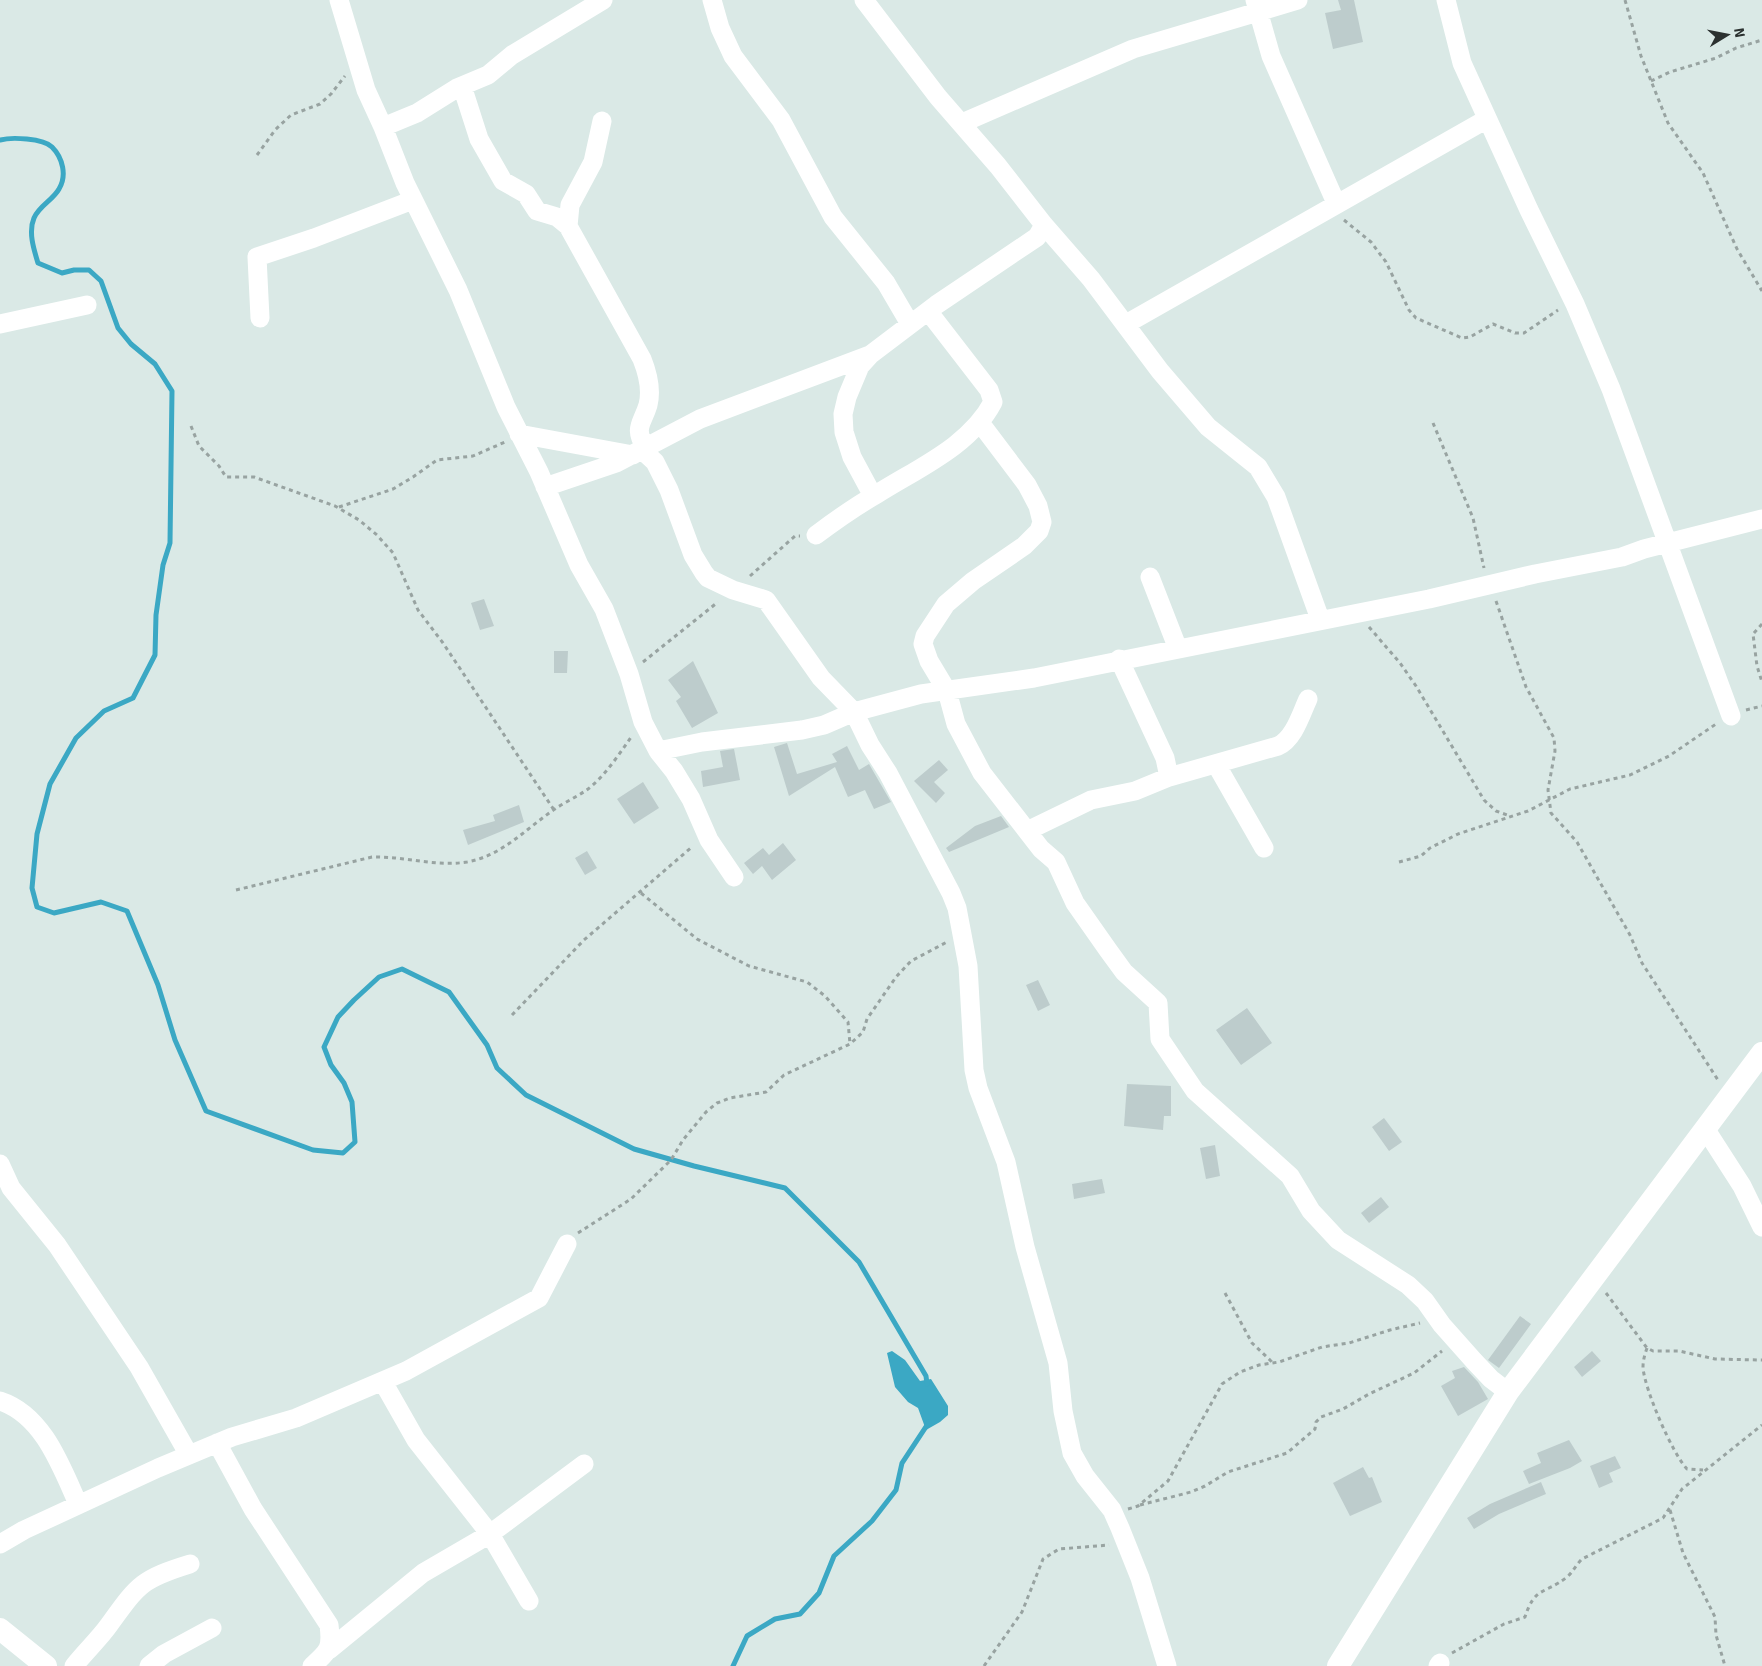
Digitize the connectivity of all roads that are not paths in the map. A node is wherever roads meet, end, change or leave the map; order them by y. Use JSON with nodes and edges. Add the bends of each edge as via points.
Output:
{"nodes":[{"id":1,"x":338,"y":0,"type":"edge"},
{"id":2,"x":603,"y":0,"type":"edge"},
{"id":3,"x":712,"y":0,"type":"edge"},
{"id":4,"x":864,"y":0,"type":"edge"},
{"id":5,"x":1298,"y":0,"type":"edge"},
{"id":6,"x":1446,"y":0,"type":"edge"},
{"id":7,"x":1257,"y":6,"type":"edge"},
{"id":8,"x":462,"y":86,"type":"junction"},
{"id":9,"x":1487,"y":119,"type":"junction"},
{"id":10,"x":602,"y":121,"type":"dead end"},
{"id":11,"x":962,"y":123,"type":"junction"},
{"id":12,"x":383,"y":127,"type":"junction"},
{"id":13,"x":413,"y":200,"type":"junction"},
{"id":14,"x":1335,"y":204,"type":"junction"},
{"id":15,"x":1044,"y":225,"type":"junction"},
{"id":16,"x":568,"y":226,"type":"junction"},
{"id":17,"x":87,"y":305,"type":"dead end"},
{"id":18,"x":928,"y":311,"type":"junction"},
{"id":19,"x":260,"y":318,"type":"dead end"},
{"id":20,"x":0,"y":324,"type":"edge"},
{"id":21,"x":910,"y":324,"type":"junction"},
{"id":22,"x":1126,"y":324,"type":"junction"},
{"id":23,"x":870,"y":354,"type":"junction"},
{"id":24,"x":981,"y":424,"type":"junction"},
{"id":25,"x":518,"y":434,"type":"junction"},
{"id":26,"x":641,"y":451,"type":"junction"},
{"id":27,"x":545,"y":487,"type":"junction"},
{"id":28,"x":873,"y":496,"type":"junction"},
{"id":29,"x":1762,"y":519,"type":"edge"},
{"id":30,"x":816,"y":535,"type":"dead end"},
{"id":31,"x":1667,"y":543,"type":"junction"},
{"id":32,"x":1150,"y":577,"type":"dead end"},
{"id":33,"x":1320,"y":619,"type":"junction"},
{"id":34,"x":1178,"y":649,"type":"junction"},
{"id":35,"x":1119,"y":659,"type":"junction"},
{"id":36,"x":947,"y":691,"type":"junction"},
{"id":37,"x":1308,"y":699,"type":"dead end"},
{"id":38,"x":854,"y":712,"type":"junction"},
{"id":39,"x":1731,"y":716,"type":"road end"},
{"id":40,"x":658,"y":751,"type":"junction"},
{"id":41,"x":1216,"y":764,"type":"junction"},
{"id":42,"x":1170,"y":777,"type":"junction"},
{"id":43,"x":1027,"y":831,"type":"junction"},
{"id":44,"x":1264,"y":848,"type":"dead end"},
{"id":45,"x":734,"y":877,"type":"dead end"},
{"id":46,"x":1762,"y":1053,"type":"edge"},
{"id":47,"x":1706,"y":1130,"type":"junction"},
{"id":48,"x":1,"y":1167,"type":"edge"},
{"id":49,"x":1762,"y":1227,"type":"edge"},
{"id":50,"x":567,"y":1244,"type":"road end"},
{"id":51,"x":383,"y":1382,"type":"junction"},
{"id":52,"x":1508,"y":1392,"type":"junction"},
{"id":53,"x":0,"y":1401,"type":"edge"},
{"id":54,"x":216,"y":1444,"type":"junction"},
{"id":55,"x":189,"y":1455,"type":"junction"},
{"id":56,"x":584,"y":1464,"type":"dead end"},
{"id":57,"x":78,"y":1504,"type":"junction"},
{"id":58,"x":490,"y":1534,"type":"junction"},
{"id":59,"x":0,"y":1544,"type":"edge"},
{"id":60,"x":190,"y":1564,"type":"dead end"},
{"id":61,"x":529,"y":1601,"type":"dead end"},
{"id":62,"x":212,"y":1628,"type":"dead end"},
{"id":63,"x":5,"y":1639,"type":"edge"},
{"id":64,"x":329,"y":1650,"type":"junction"},
{"id":65,"x":46,"y":1666,"type":"edge"},
{"id":66,"x":74,"y":1666,"type":"edge"},
{"id":67,"x":149,"y":1666,"type":"edge"},
{"id":68,"x":312,"y":1666,"type":"edge"},
{"id":69,"x":1168,"y":1666,"type":"edge"},
{"id":70,"x":1338,"y":1666,"type":"edge"}],
"edges":[{"from":1,"to":12,"type":"street","via":[[366,90]]},
{"from":2,"to":8,"type":"street","via":[[512,55],[488,75]]},
{"from":3,"to":21,"type":"street","via":[[733,56],[781,120],[833,217],[869,265],[880,274]]},
{"from":4,"to":11,"type":"street","via":[[938,97]]},
{"from":5,"to":7,"type":"street"},
{"from":6,"to":9,"type":"street","via":[[1462,62]]},
{"from":7,"to":11,"type":"street","via":[[1133,49]]},
{"from":7,"to":14,"type":"street","via":[[1271,56]]},
{"from":8,"to":12,"type":"street","via":[[416,113]]},
{"from":8,"to":16,"type":"street","via":[[479,139],[503,181],[526,194],[538,211],[558,217]]},
{"from":9,"to":14,"type":"street"},
{"from":9,"to":31,"type":"street","via":[[1575,304],[1638,458]]},
{"from":10,"to":16,"type":"street","via":[[593,162],[570,205]]},
{"from":11,"to":15,"type":"street"},
{"from":12,"to":13,"type":"street"},
{"from":13,"to":19,"type":"street","via":[[257,257]]},
{"from":13,"to":25,"type":"street","via":[[458,290]]},
{"from":14,"to":22,"type":"street"},
{"from":15,"to":18,"type":"street","via":[[1037,237]]},
{"from":15,"to":22,"type":"street"},
{"from":16,"to":26,"type":"street","via":[[642,359],[649,378],[648,406],[639,423]]},
{"from":17,"to":20,"type":"street"},
{"from":18,"to":21,"type":"street"},
{"from":18,"to":24,"type":"street","via":[[992,395],[993,402]]},
{"from":21,"to":23,"type":"street"},
{"from":22,"to":33,"type":"street","via":[[1160,371],[1208,427],[1243,453],[1266,478],[1286,522]]},
{"from":23,"to":26,"type":"street","via":[[700,419]]},
{"from":23,"to":28,"type":"street","via":[[856,375],[843,414],[844,432],[852,457]]},
{"from":24,"to":28,"type":"street","via":[[944,453]]},
{"from":24,"to":36,"type":"street","via":[[1027,485],[1042,522],[1039,531],[1024,546],[946,604],[925,636],[929,661]]},
{"from":25,"to":26,"type":"street"},
{"from":25,"to":27,"type":"street"},
{"from":26,"to":27,"type":"street"},
{"from":26,"to":38,"type":"street","via":[[655,462],[693,554],[708,578],[766,600],[822,678]]},
{"from":27,"to":40,"type":"street","via":[[579,565],[604,609],[643,722]]},
{"from":28,"to":30,"type":"street"},
{"from":29,"to":31,"type":"street"},
{"from":31,"to":33,"type":"street","via":[[1605,561]]},
{"from":31,"to":39,"type":"street"},
{"from":32,"to":34,"type":"street"},
{"from":33,"to":34,"type":"street"},
{"from":34,"to":35,"type":"street"},
{"from":35,"to":36,"type":"street","via":[[1034,678]]},
{"from":35,"to":42,"type":"street","via":[[1165,758]]},
{"from":36,"to":38,"type":"street","via":[[920,694]]},
{"from":36,"to":43,"type":"street","via":[[956,724],[972,758]]},
{"from":37,"to":41,"type":"street","via":[[1285,743]]},
{"from":38,"to":40,"type":"street","via":[[817,727]]},
{"from":38,"to":69,"type":"street","via":[[951,893],[968,966],[974,1070],[1006,1162],[1025,1247],[1058,1363],[1063,1411],[1072,1452],[1084,1476],[1114,1514],[1140,1578]]},
{"from":40,"to":45,"type":"street","via":[[683,785],[706,834]]},
{"from":41,"to":42,"type":"street"},
{"from":41,"to":44,"type":"street"},
{"from":42,"to":43,"type":"street","via":[[1135,791],[1091,800]]},
{"from":43,"to":52,"type":"street","via":[[1056,862],[1076,903],[1124,972],[1158,1004],[1160,1039],[1194,1091],[1290,1176],[1323,1225],[1350,1249],[1408,1285],[1425,1301],[1442,1325],[1491,1379]]},
{"from":46,"to":47,"type":"street"},
{"from":47,"to":49,"type":"street","via":[[1742,1186]]},
{"from":47,"to":52,"type":"street"},
{"from":48,"to":55,"type":"street","via":[[11,1188],[57,1245],[140,1366]]},
{"from":50,"to":51,"type":"street","via":[[543,1292],[533,1302]]},
{"from":51,"to":54,"type":"street","via":[[296,1418]]},
{"from":51,"to":58,"type":"street","via":[[416,1440]]},
{"from":52,"to":70,"type":"street"},
{"from":53,"to":57,"type":"street","via":[[16,1406],[54,1451]]},
{"from":54,"to":55,"type":"street"},
{"from":54,"to":64,"type":"street","via":[[253,1509],[323,1614],[330,1631]]},
{"from":55,"to":57,"type":"street"},
{"from":56,"to":58,"type":"street"},
{"from":57,"to":59,"type":"street"},
{"from":58,"to":61,"type":"street"},
{"from":58,"to":64,"type":"street","via":[[423,1573]]},
{"from":60,"to":66,"type":"street","via":[[164,1572],[135,1590]]},
{"from":62,"to":67,"type":"street","via":[[164,1654]]},
{"from":63,"to":65,"type":"street"},
{"from":64,"to":68,"type":"street"}]}
